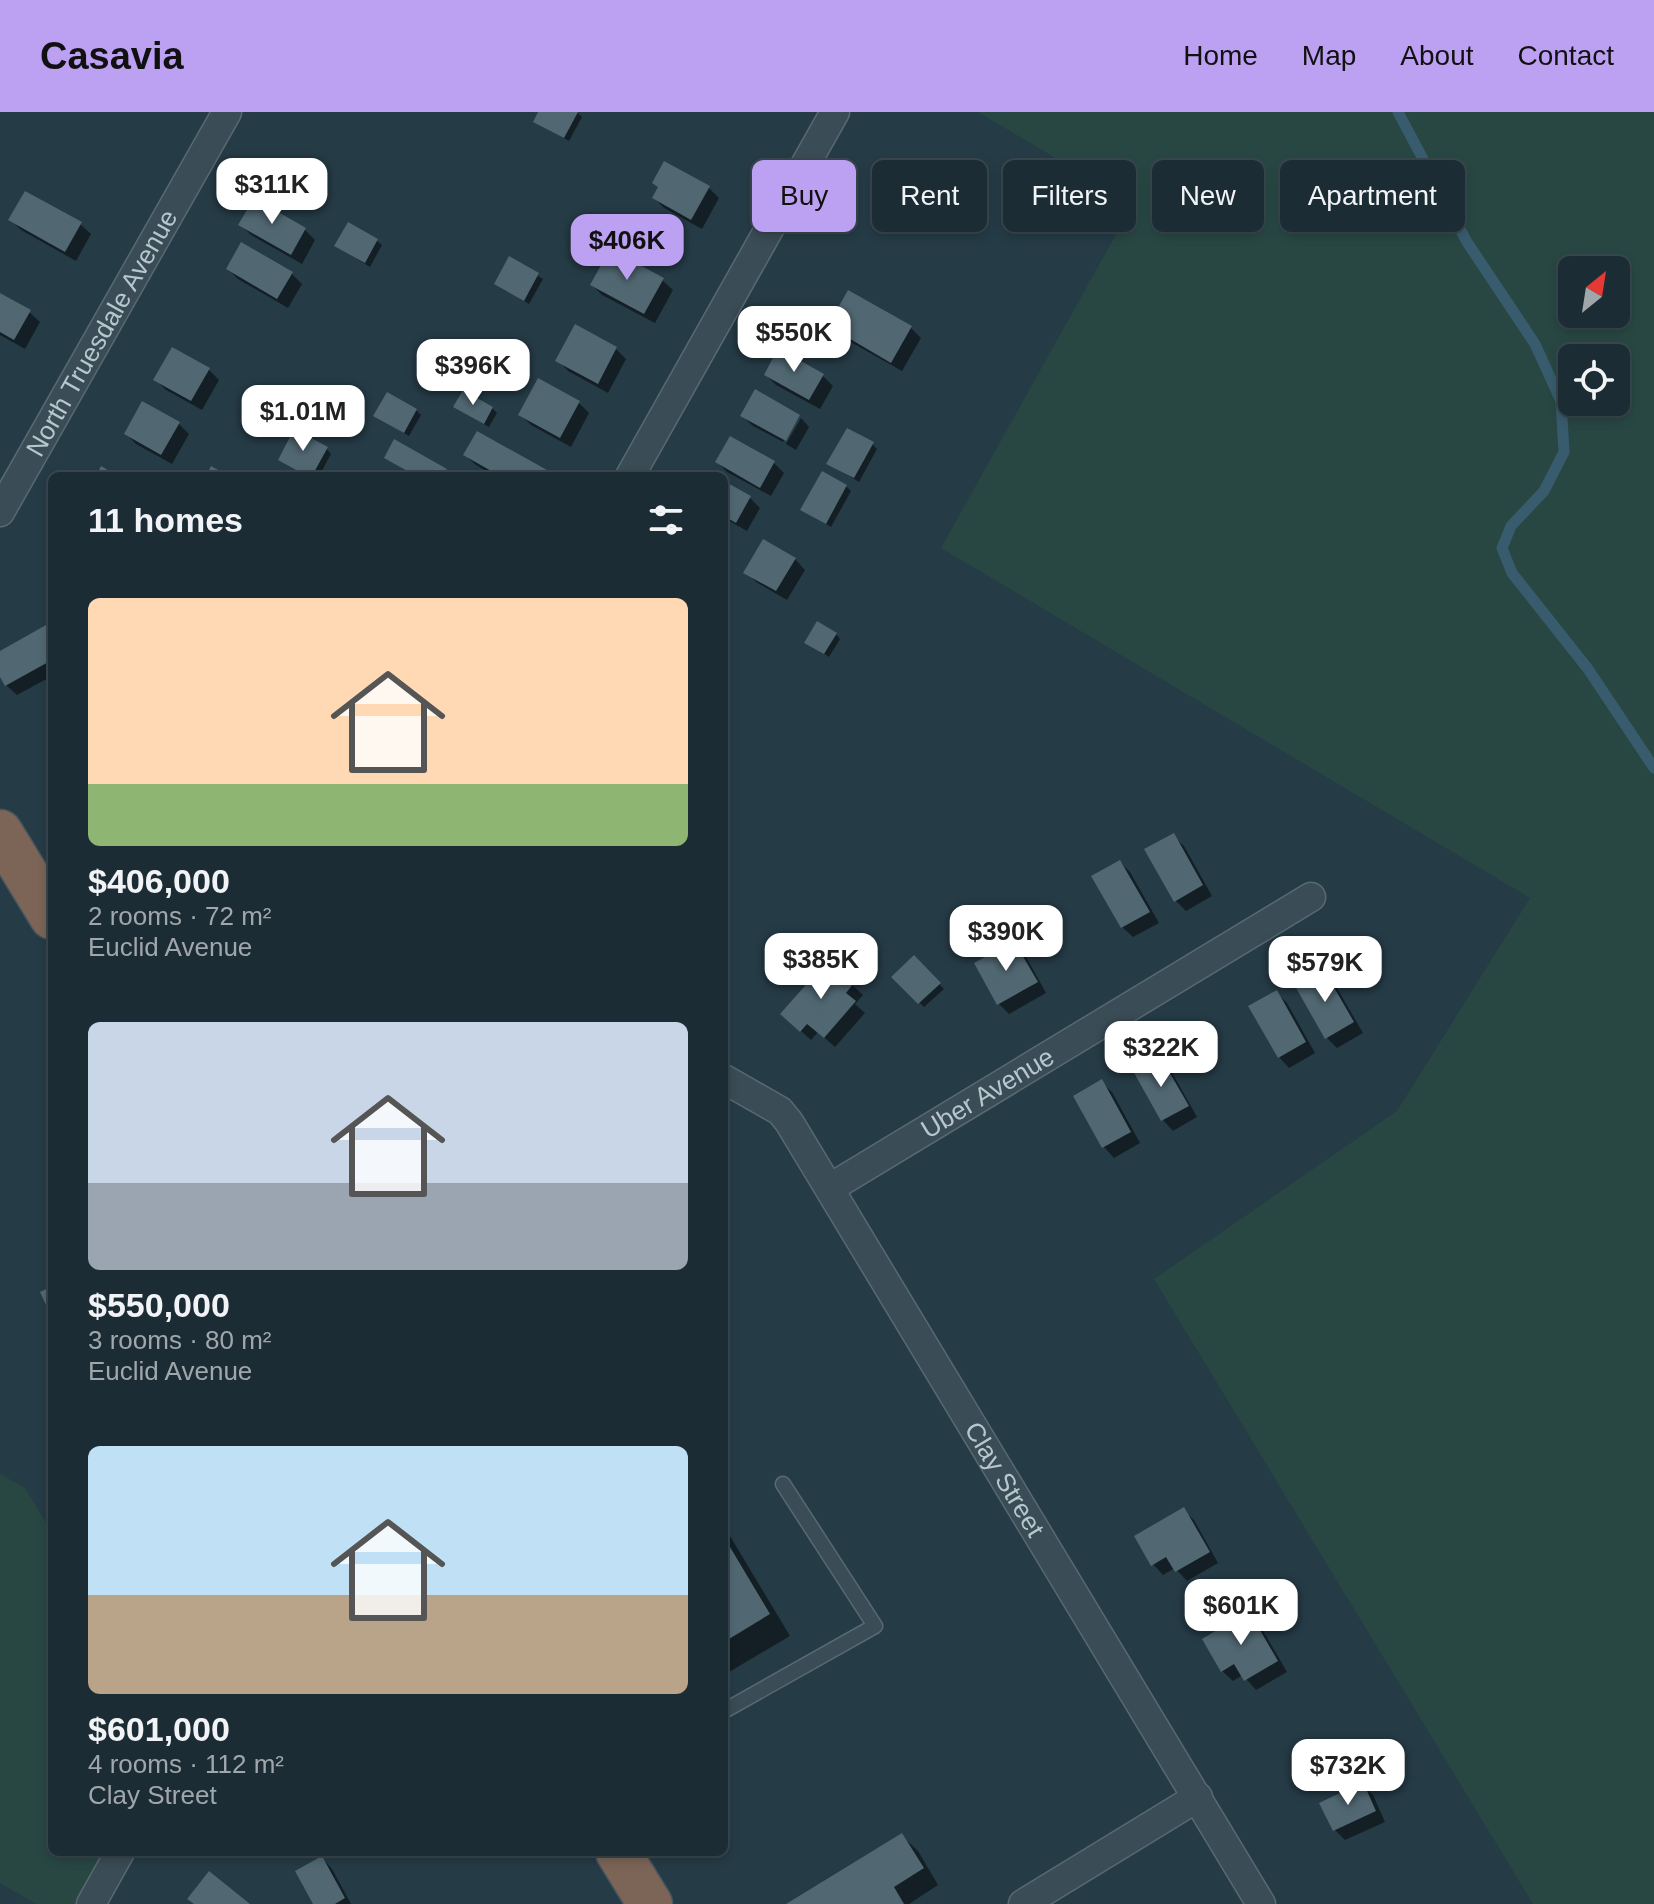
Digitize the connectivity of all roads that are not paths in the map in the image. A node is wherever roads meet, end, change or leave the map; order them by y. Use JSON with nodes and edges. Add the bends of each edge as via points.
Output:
{"nodes":[{"id":1,"x":227,"y":112,"type":"edge"},
{"id":2,"x":835,"y":112,"type":"edge"},
{"id":3,"x":632,"y":472,"type":"edge"},
{"id":4,"x":0,"y":512,"type":"edge"},
{"id":5,"x":0,"y":832,"type":"edge"},
{"id":6,"x":1311,"y":897,"type":"dead end"},
{"id":7,"x":48,"y":910,"type":"edge"},
{"id":8,"x":728,"y":1081,"type":"edge"},
{"id":9,"x":830,"y":1188,"type":"junction"},
{"id":10,"x":783,"y":1484,"type":"dead end"},
{"id":11,"x":728,"y":1709,"type":"edge"},
{"id":12,"x":1198,"y":1797,"type":"junction"},
{"id":13,"x":118,"y":1856,"type":"edge"},
{"id":14,"x":620,"y":1856,"type":"edge"},
{"id":15,"x":91,"y":1904,"type":"edge"},
{"id":16,"x":650,"y":1904,"type":"edge"},
{"id":17,"x":1023,"y":1904,"type":"edge"},
{"id":18,"x":1261,"y":1904,"type":"edge"}],
"edges":[{"from":1,"to":4,"type":"street","name":"North Truesdale Avenue"},
{"from":2,"to":3,"type":"street"},
{"from":5,"to":7,"type":"highway"},
{"from":6,"to":9,"type":"street","name":"Uber Avenue"},
{"from":8,"to":9,"type":"street","name":"Clay Street","via":[[780,1111]]},
{"from":9,"to":12,"type":"street","name":"Clay Street"},
{"from":10,"to":11,"type":"lane","via":[[875,1626]]},
{"from":12,"to":17,"type":"street"},
{"from":12,"to":18,"type":"street","name":"Clay Street"},
{"from":13,"to":15,"type":"street"},
{"from":14,"to":16,"type":"highway"}]}
